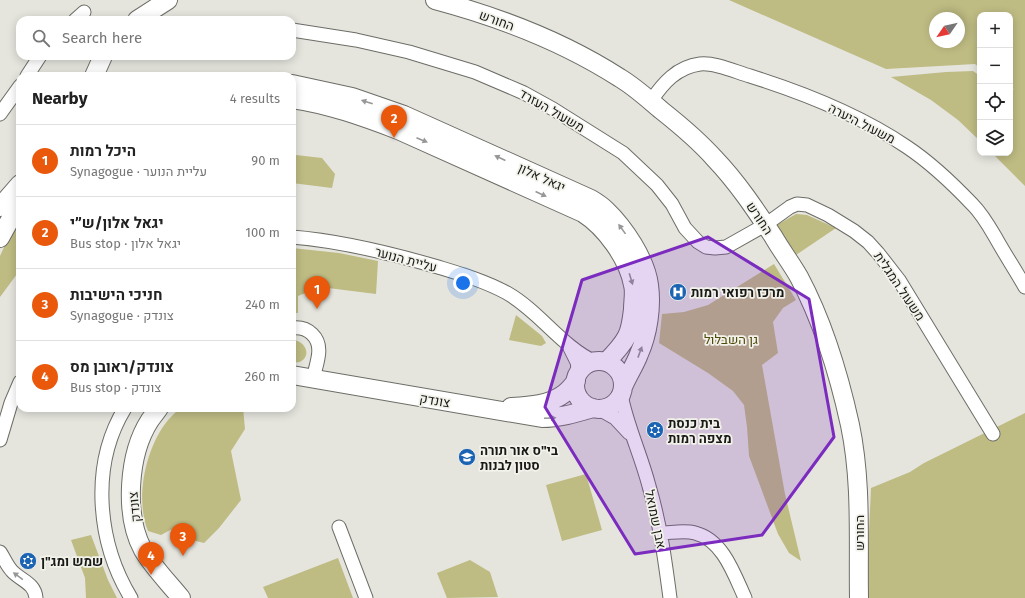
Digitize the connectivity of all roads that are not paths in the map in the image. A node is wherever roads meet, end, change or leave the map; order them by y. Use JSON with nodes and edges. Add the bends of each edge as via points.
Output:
{"nodes":[{"id":1,"x":168,"y":0,"type":"edge"},
{"id":2,"x":435,"y":0,"type":"edge"},
{"id":3,"x":144,"y":16,"type":"edge"},
{"id":4,"x":296,"y":31,"type":"edge"},
{"id":5,"x":37,"y":60,"type":"edge"},
{"id":6,"x":101,"y":60,"type":"edge"},
{"id":7,"x":103,"y":60,"type":"edge"},
{"id":8,"x":30,"y":72,"type":"edge"},
{"id":9,"x":96,"y":72,"type":"edge"},
{"id":10,"x":102,"y":72,"type":"edge"},
{"id":11,"x":296,"y":85,"type":"edge"},
{"id":12,"x":16,"y":92,"type":"edge"},
{"id":13,"x":296,"y":100,"type":"edge"},
{"id":14,"x":651,"y":101,"type":"junction"},
{"id":15,"x":0,"y":114,"type":"edge"},
{"id":16,"x":16,"y":189,"type":"edge"},
{"id":17,"x":0,"y":207,"type":"edge"},
{"id":18,"x":16,"y":214,"type":"edge"},
{"id":19,"x":766,"y":225,"type":"junction"},
{"id":20,"x":296,"y":237,"type":"edge"},
{"id":21,"x":0,"y":238,"type":"edge"},
{"id":22,"x":1025,"y":287,"type":"edge"},
{"id":23,"x":296,"y":328,"type":"edge"},
{"id":24,"x":569,"y":346,"type":"junction"},
{"id":25,"x":601,"y":362,"type":"junction"},
{"id":26,"x":296,"y":376,"type":"edge"},
{"id":27,"x":577,"y":377,"type":"junction"},
{"id":28,"x":313,"y":379,"type":"junction"},
{"id":29,"x":16,"y":391,"type":"edge"},
{"id":30,"x":622,"y":391,"type":"junction"},
{"id":31,"x":484,"y":409,"type":"junction"},
{"id":32,"x":596,"y":409,"type":"junction"},
{"id":33,"x":123,"y":412,"type":"edge"},
{"id":34,"x":156,"y":412,"type":"edge"},
{"id":35,"x":993,"y":434,"type":"dead end"},
{"id":36,"x":0,"y":440,"type":"edge"},
{"id":37,"x":635,"y":441,"type":"junction"},
{"id":38,"x":338,"y":527,"type":"dead end"},
{"id":39,"x":660,"y":534,"type":"junction"},
{"id":40,"x":0,"y":552,"type":"edge"},
{"id":41,"x":36,"y":598,"type":"edge"},
{"id":42,"x":131,"y":598,"type":"edge"},
{"id":43,"x":181,"y":598,"type":"edge"},
{"id":44,"x":366,"y":598,"type":"edge"},
{"id":45,"x":670,"y":598,"type":"edge"},
{"id":46,"x":745,"y":598,"type":"edge"},
{"id":47,"x":859,"y":598,"type":"edge"}],
"edges":[{"from":1,"to":3,"type":"street"},
{"from":2,"to":14,"type":"street","name":"החורש","via":[[487,16],[549,40],[621,78]]},
{"from":4,"to":19,"type":"street","name":"משעול העזרד","via":[[409,52],[475,72],[524,93],[623,153],[657,185],[672,204],[685,228],[706,247],[726,247]]},
{"from":5,"to":8,"type":"street"},
{"from":6,"to":9,"type":"street"},
{"from":7,"to":10,"type":"street"},
{"from":30,"to":11,"type":"street","name":"יגאל אלון","one_way":true,"via":[[640,354],[646,329],[649,285],[643,264],[632,244],[604,208],[591,199],[404,115],[352,97]]},
{"from":12,"to":15,"type":"street"},
{"from":13,"to":25,"type":"street","name":"יגאל אלון","one_way":true,"via":[[348,113],[398,130],[594,220],[619,252],[634,287],[633,312],[628,335],[623,344]]},
{"from":14,"to":19,"type":"street","name":"החורש","via":[[715,158]]},
{"from":14,"to":22,"type":"street","name":"משעול היערה","via":[[663,84],[685,68],[701,64],[715,65],[774,83],[861,120],[908,148],[974,206]]},
{"from":16,"to":17,"type":"street"},
{"from":18,"to":21,"type":"street"},
{"from":19,"to":35,"type":"street","name":"משעול המגלית","via":[[790,207],[797,204],[807,205],[828,215],[868,242],[899,280]]},
{"from":19,"to":47,"type":"street","name":"החורש","via":[[808,296],[827,344],[841,390],[852,437],[857,484],[860,527]]},
{"from":20,"to":24,"type":"street","name":"עליית הנוער","via":[[370,249],[470,277],[507,293],[527,307]]},
{"from":23,"to":28,"type":"street","via":[[306,329],[315,336],[319,344]]},
{"from":24,"to":25,"type":"street","name":"עליית הנוער","via":[[584,357]]},
{"from":24,"to":27,"type":"street","name":"עליית הנוער","via":[[577,362]]},
{"from":25,"to":27,"type":"street","via":[[583,368]]},
{"from":25,"to":30,"type":"street","via":[[612,365],[620,374]]},
{"from":26,"to":28,"type":"street","name":"צונדק"},
{"from":27,"to":31,"type":"street","name":"צונדק","via":[[566,392],[553,400],[541,404]]},
{"from":27,"to":32,"type":"street","via":[[578,395],[587,406]]},
{"from":28,"to":31,"type":"street","name":"צונדק"},
{"from":29,"to":36,"type":"street"},
{"from":30,"to":32,"type":"street","via":[[612,405]]},
{"from":30,"to":37,"type":"street","name":"אבן שמואל","via":[[626,418]]},
{"from":31,"to":32,"type":"street","name":"צונדק","one_way":true,"via":[[542,418]]},
{"from":32,"to":37,"type":"street","name":"אבן שמואל","via":[[620,422]]},
{"from":33,"to":42,"type":"street","via":[[112,433],[106,453],[101,490],[105,533],[110,552]]},
{"from":34,"to":43,"type":"street","name":"צונדק","via":[[143,434],[133,468],[133,519],[143,549]]},
{"from":37,"to":39,"type":"street","name":"אבן שמואל","via":[[650,487]]},
{"from":38,"to":44,"type":"street"},
{"from":39,"to":45,"type":"street","name":"אבן שמואל"},
{"from":39,"to":46,"type":"street","via":[[684,532],[705,536],[725,557]]},
{"from":41,"to":40,"type":"street","one_way":true,"via":[[35,591],[12,571]]}]}
